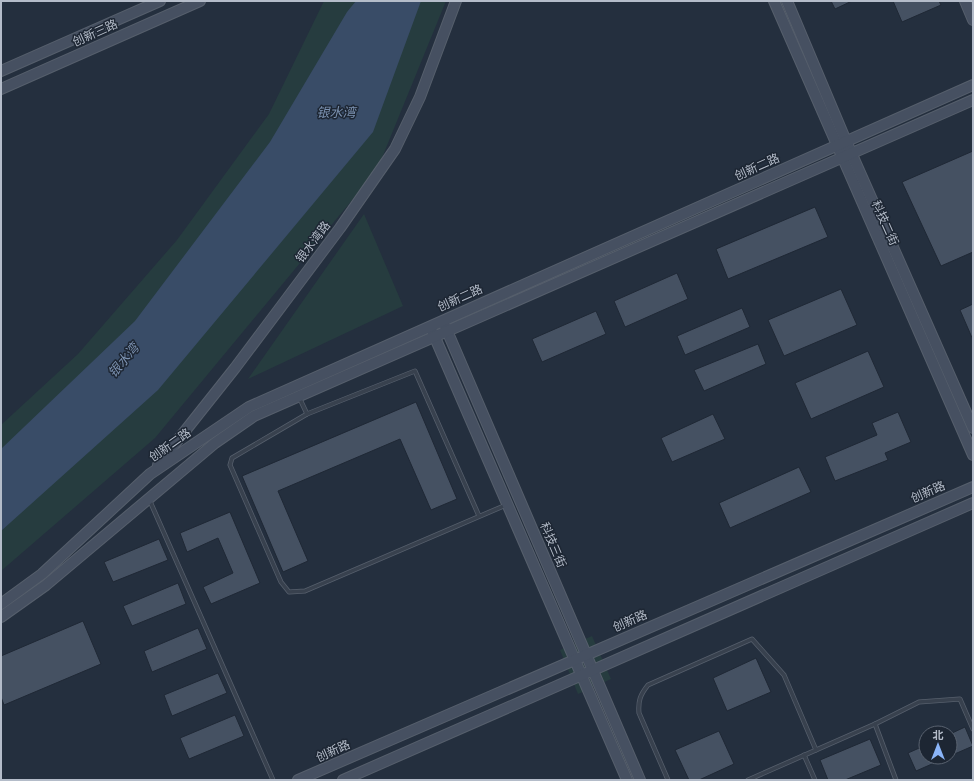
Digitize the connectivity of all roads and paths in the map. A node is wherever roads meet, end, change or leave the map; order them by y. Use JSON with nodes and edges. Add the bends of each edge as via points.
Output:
{"nodes":[{"id":1,"x":160,"y":1,"type":"edge"},
{"id":2,"x":200,"y":1,"type":"edge"},
{"id":3,"x":456,"y":1,"type":"edge"},
{"id":4,"x":774,"y":1,"type":"edge"},
{"id":5,"x":787,"y":1,"type":"edge"},
{"id":6,"x":965,"y":1,"type":"edge"},
{"id":7,"x":973,"y":20,"type":"edge"},
{"id":8,"x":1,"y":71,"type":"edge"},
{"id":9,"x":973,"y":85,"type":"edge"},
{"id":10,"x":1,"y":89,"type":"edge"},
{"id":11,"x":973,"y":100,"type":"edge"},
{"id":12,"x":842,"y":143,"type":"junction"},
{"id":13,"x":847,"y":155,"type":"junction"},
{"id":14,"x":442,"y":320,"type":"junction"},
{"id":15,"x":430,"y":325,"type":"junction"},
{"id":16,"x":447,"y":332,"type":"junction"},
{"id":17,"x":435,"y":337,"type":"junction"},
{"id":18,"x":299,"y":396,"type":"junction"},
{"id":19,"x":307,"y":414,"type":"junction"},
{"id":20,"x":973,"y":428,"type":"edge"},
{"id":21,"x":973,"y":455,"type":"edge"},
{"id":22,"x":150,"y":474,"type":"junction"},
{"id":23,"x":973,"y":487,"type":"edge"},
{"id":24,"x":149,"y":498,"type":"junction"},
{"id":25,"x":973,"y":503,"type":"edge"},
{"id":26,"x":507,"y":504,"type":"junction"},
{"id":27,"x":479,"y":516,"type":"junction"},
{"id":28,"x":1,"y":604,"type":"edge"},
{"id":29,"x":1,"y":617,"type":"edge"},
{"id":30,"x":586,"y":655,"type":"junction"},
{"id":31,"x":574,"y":660,"type":"junction"},
{"id":32,"x":593,"y":671,"type":"junction"},
{"id":33,"x":581,"y":676,"type":"junction"},
{"id":34,"x":875,"y":724,"type":"junction"},
{"id":35,"x":973,"y":729,"type":"edge"},
{"id":36,"x":816,"y":750,"type":"junction"},
{"id":37,"x":804,"y":755,"type":"junction"},
{"id":38,"x":273,"y":780,"type":"edge"},
{"id":39,"x":298,"y":780,"type":"edge"},
{"id":40,"x":342,"y":780,"type":"edge"},
{"id":41,"x":627,"y":780,"type":"edge"},
{"id":42,"x":640,"y":780,"type":"edge"},
{"id":43,"x":668,"y":780,"type":"edge"},
{"id":44,"x":748,"y":780,"type":"edge"},
{"id":45,"x":815,"y":780,"type":"edge"},
{"id":46,"x":894,"y":780,"type":"edge"}],
"edges":[{"from":1,"to":8,"type":"street","name":"创新三路"},
{"from":2,"to":10,"type":"street","name":"创新三路"},
{"from":3,"to":22,"type":"street","name":"银水湾路","via":[[420,96],[395,149],[340,228],[235,368]]},
{"from":4,"to":12,"type":"street","name":"科技二街"},
{"from":5,"to":12,"type":"street","name":"科技二街"},
{"from":6,"to":7,"type":"street"},
{"from":9,"to":12,"type":"street","name":"创新二路"},
{"from":11,"to":13,"type":"street"},
{"from":12,"to":13,"type":"street","name":"科技二街"},
{"from":12,"to":14,"type":"street","name":"创新二路"},
{"from":13,"to":16,"type":"street"},
{"from":13,"to":20,"type":"street","name":"科技二街"},
{"from":13,"to":21,"type":"street","name":"科技二街"},
{"from":14,"to":15,"type":"street","name":"创新二路"},
{"from":14,"to":16,"type":"street","name":"科技三街"},
{"from":15,"to":17,"type":"street"},
{"from":15,"to":22,"type":"street","name":"创新二路","via":[[249,407]]},
{"from":16,"to":17,"type":"street"},
{"from":16,"to":30,"type":"street","name":"科技三街"},
{"from":17,"to":18,"type":"street"},
{"from":17,"to":26,"type":"street"},
{"from":18,"to":19,"type":"lane"},
{"from":18,"to":24,"type":"street","via":[[254,416],[215,443]]},
{"from":19,"to":27,"type":"lane","via":[[415,371]]},
{"from":19,"to":27,"type":"lane","via":[[232,458],[230,465],[281,582],[289,592],[305,591]]},
{"from":22,"to":28,"type":"street","name":"创新二路","via":[[42,574]]},
{"from":23,"to":30,"type":"street","name":"创新路"},
{"from":24,"to":29,"type":"street","via":[[46,585]]},
{"from":24,"to":38,"type":"lane"},
{"from":25,"to":32,"type":"street"},
{"from":26,"to":27,"type":"lane"},
{"from":26,"to":31,"type":"street"},
{"from":30,"to":31,"type":"street","name":"创新路"},
{"from":30,"to":32,"type":"street","name":"科技三街"},
{"from":31,"to":33,"type":"street"},
{"from":31,"to":39,"type":"street","name":"创新路"},
{"from":32,"to":33,"type":"street"},
{"from":32,"to":42,"type":"street","name":"科技三街"},
{"from":33,"to":40,"type":"street"},
{"from":33,"to":41,"type":"street"},
{"from":34,"to":35,"type":"lane","via":[[919,702],[960,699]]},
{"from":34,"to":36,"type":"lane"},
{"from":34,"to":46,"type":"lane"},
{"from":36,"to":37,"type":"lane"},
{"from":36,"to":43,"type":"lane","via":[[784,675],[752,639],[648,685],[640,695],[639,713]]},
{"from":37,"to":44,"type":"lane"},
{"from":37,"to":45,"type":"lane"}]}
